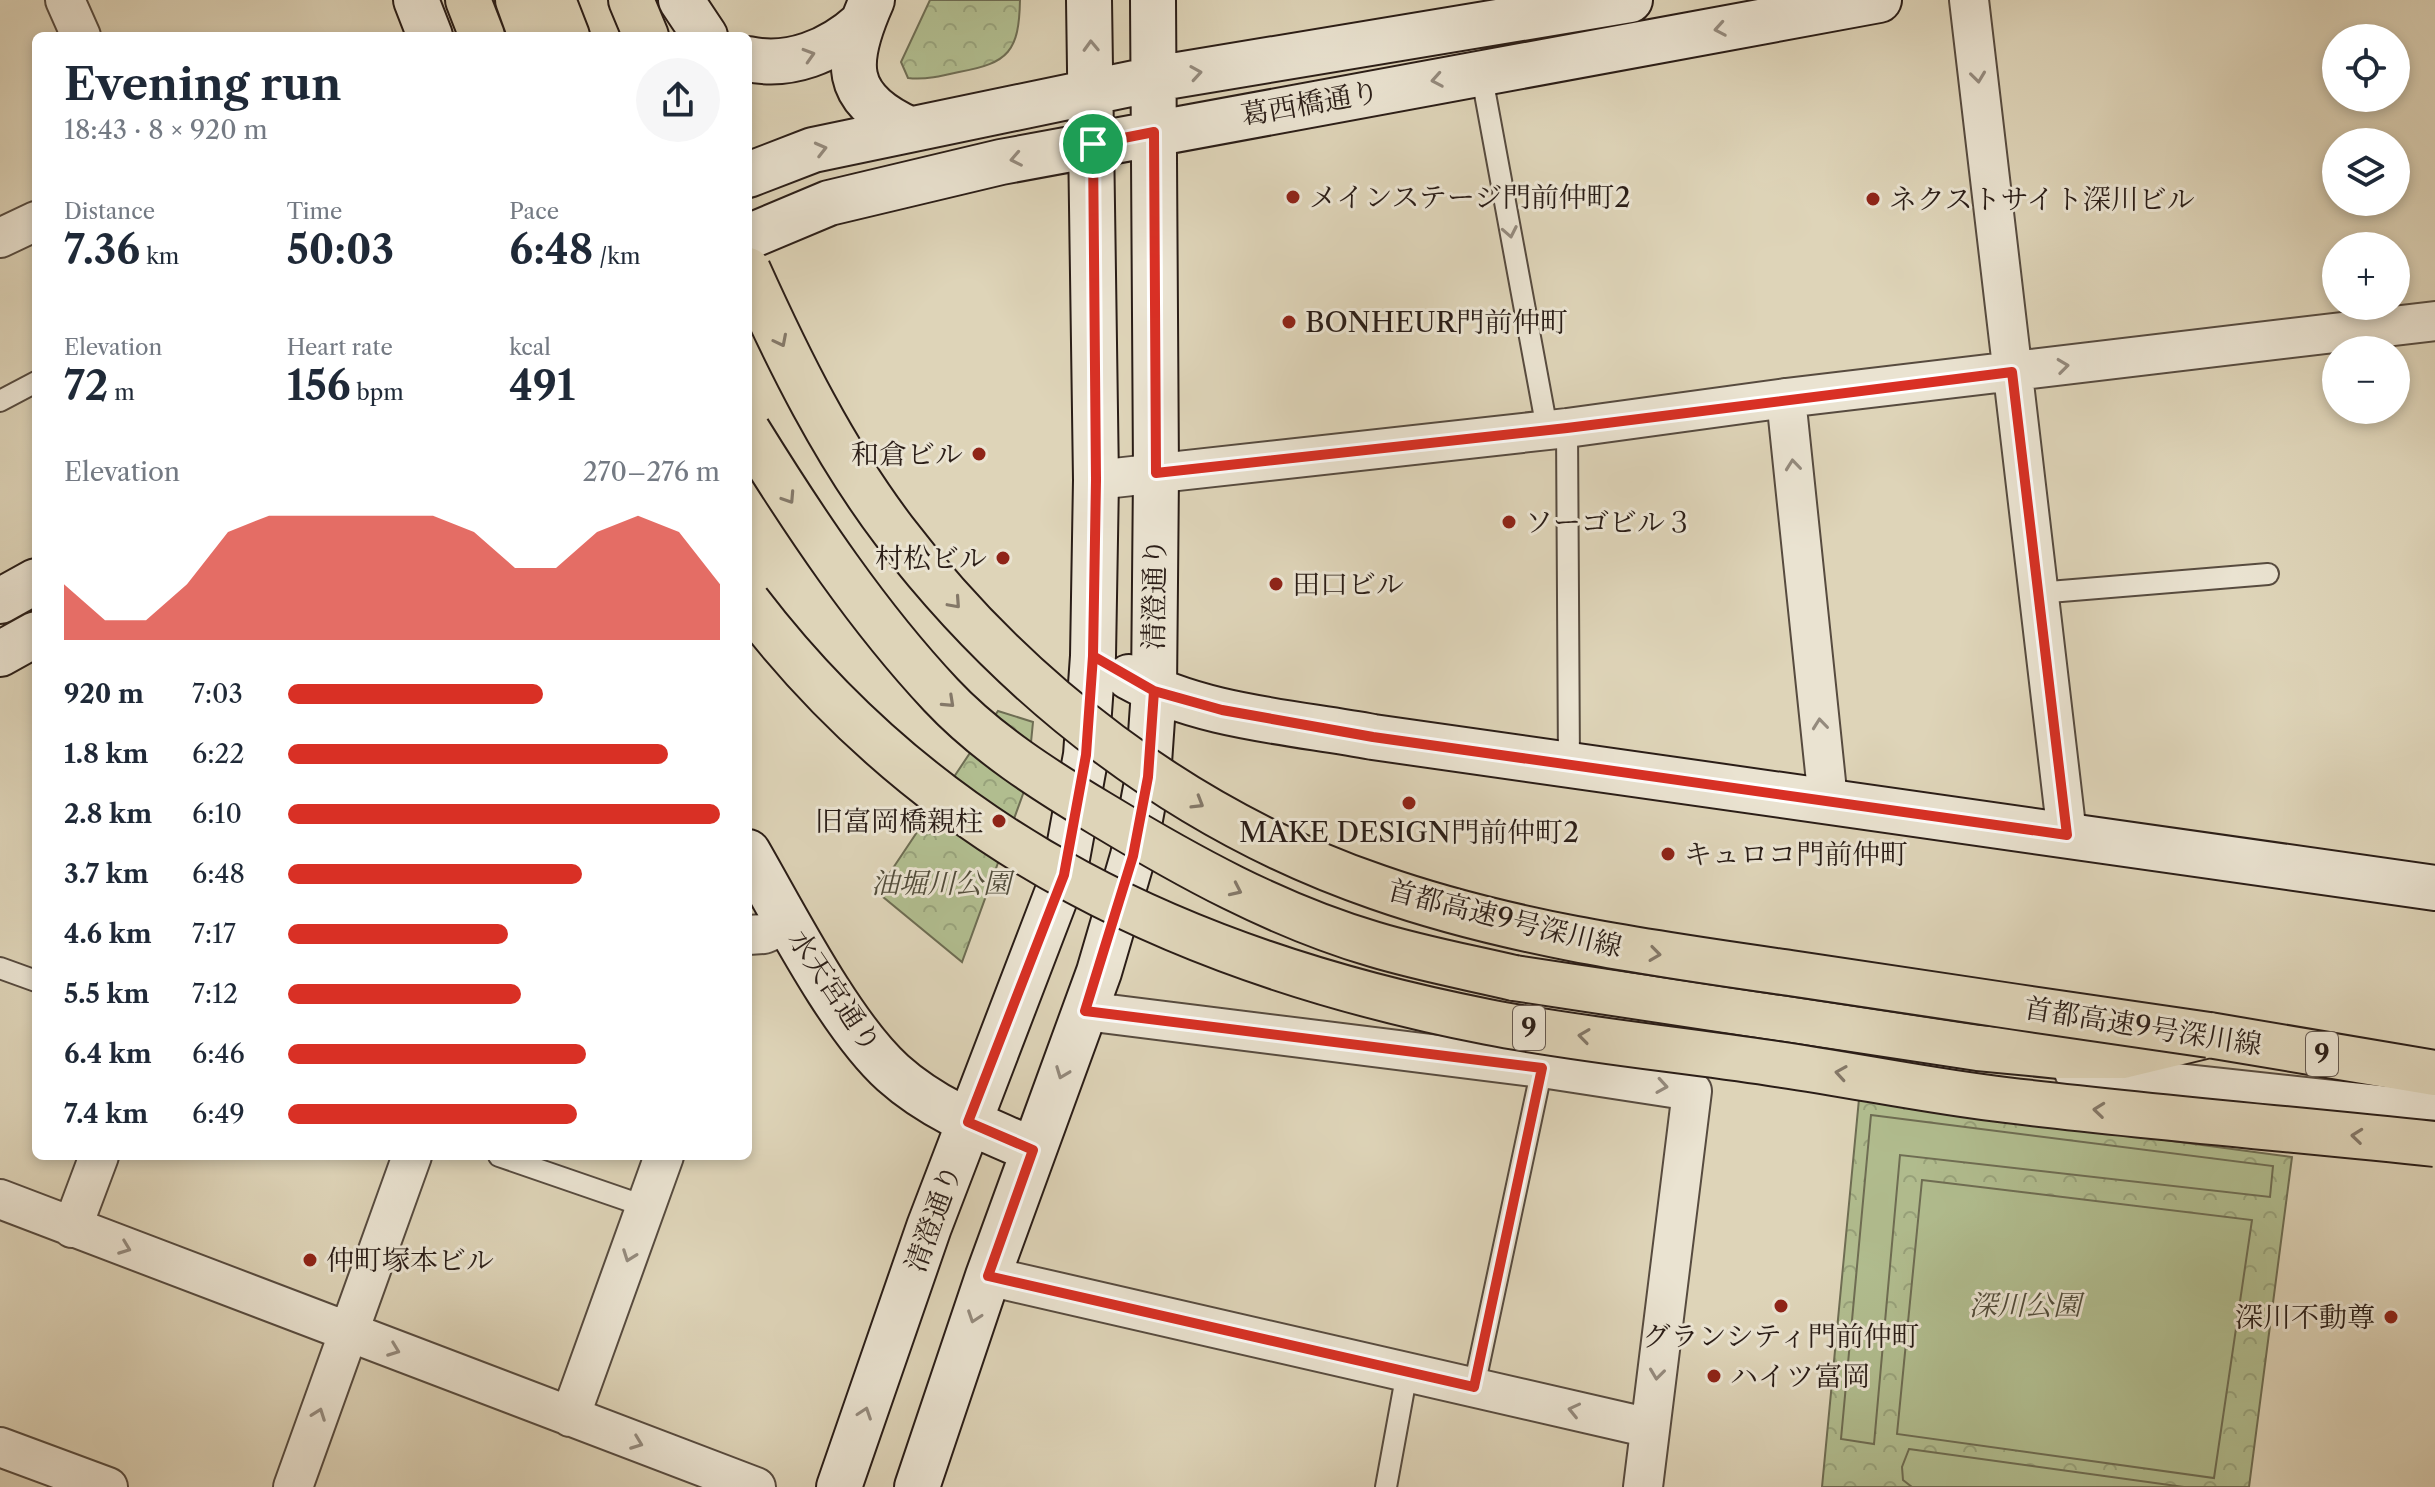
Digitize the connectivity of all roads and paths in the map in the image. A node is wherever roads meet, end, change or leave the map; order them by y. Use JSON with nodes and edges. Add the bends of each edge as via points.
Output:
{"nodes":[{"id":1,"x":65,"y":0,"type":"edge"},
{"id":2,"x":416,"y":0,"type":"edge"},
{"id":3,"x":468,"y":0,"type":"edge"},
{"id":4,"x":519,"y":0,"type":"edge"},
{"id":5,"x":553,"y":0,"type":"edge"},
{"id":6,"x":631,"y":0,"type":"edge"},
{"id":7,"x":681,"y":0,"type":"edge"},
{"id":8,"x":1089,"y":0,"type":"edge"},
{"id":9,"x":1153,"y":0,"type":"edge"},
{"id":10,"x":1630,"y":0,"type":"edge"},
{"id":11,"x":1879,"y":0,"type":"edge"},
{"id":12,"x":1969,"y":0,"type":"edge"},
{"id":13,"x":1531,"y":9,"type":"edge"},
{"id":14,"x":867,"y":12,"type":"edge"},
{"id":15,"x":79,"y":32,"type":"edge"},
{"id":16,"x":428,"y":32,"type":"edge"},
{"id":17,"x":480,"y":32,"type":"edge"},
{"id":18,"x":530,"y":32,"type":"edge"},
{"id":19,"x":565,"y":32,"type":"edge"},
{"id":20,"x":644,"y":32,"type":"edge"},
{"id":21,"x":702,"y":32,"type":"edge"},
{"id":22,"x":752,"y":59,"type":"edge"},
{"id":23,"x":1481,"y":72,"type":"junction"},
{"id":24,"x":1154,"y":79,"type":"junction"},
{"id":25,"x":1092,"y":92,"type":"junction"},
{"id":26,"x":909,"y":129,"type":"junction"},
{"id":27,"x":1154,"y":132,"type":"junction"},
{"id":28,"x":1093,"y":144,"type":"junction"},
{"id":29,"x":752,"y":173,"type":"edge"},
{"id":30,"x":32,"y":223,"type":"edge"},
{"id":31,"x":752,"y":235,"type":"edge"},
{"id":32,"x":0,"y":238,"type":"edge"},
{"id":33,"x":752,"y":279,"type":"edge"},
{"id":34,"x":2435,"y":321,"type":"edge"},
{"id":35,"x":2012,"y":372,"type":"junction"},
{"id":36,"x":32,"y":384,"type":"edge"},
{"id":37,"x":1786,"y":398,"type":"junction"},
{"id":38,"x":0,"y":401,"type":"edge"},
{"id":39,"x":1557,"y":429,"type":"junction"},
{"id":40,"x":752,"y":438,"type":"edge"},
{"id":41,"x":1156,"y":473,"type":"junction"},
{"id":42,"x":1096,"y":480,"type":"junction"},
{"id":43,"x":2268,"y":574,"type":"dead end"},
{"id":44,"x":32,"y":583,"type":"edge"},
{"id":45,"x":2037,"y":593,"type":"junction"},
{"id":46,"x":0,"y":601,"type":"edge"},
{"id":47,"x":752,"y":607,"type":"edge"},
{"id":48,"x":32,"y":636,"type":"edge"},
{"id":49,"x":0,"y":654,"type":"edge"},
{"id":50,"x":1093,"y":656,"type":"junction"},
{"id":51,"x":1154,"y":691,"type":"junction"},
{"id":52,"x":1569,"y":764,"type":"junction"},
{"id":53,"x":1828,"y":801,"type":"junction"},
{"id":54,"x":2067,"y":835,"type":"junction"},
{"id":55,"x":752,"y":859,"type":"edge"},
{"id":56,"x":2435,"y":888,"type":"edge"},
{"id":57,"x":790,"y":923,"type":"junction"},
{"id":58,"x":752,"y":935,"type":"edge"},
{"id":59,"x":0,"y":968,"type":"edge"},
{"id":60,"x":32,"y":980,"type":"edge"},
{"id":61,"x":1552,"y":1001,"type":"dead end"},
{"id":62,"x":1085,"y":1011,"type":"junction"},
{"id":63,"x":2209,"y":1035,"type":"junction"},
{"id":64,"x":1542,"y":1068,"type":"junction"},
{"id":65,"x":2435,"y":1073,"type":"edge"},
{"id":66,"x":2435,"y":1111,"type":"edge"},
{"id":67,"x":968,"y":1122,"type":"junction"},
{"id":68,"x":2435,"y":1144,"type":"edge"},
{"id":69,"x":1033,"y":1150,"type":"junction"},
{"id":70,"x":98,"y":1160,"type":"edge"},
{"id":71,"x":411,"y":1160,"type":"edge"},
{"id":72,"x":511,"y":1160,"type":"edge"},
{"id":73,"x":663,"y":1160,"type":"edge"},
{"id":74,"x":0,"y":1199,"type":"edge"},
{"id":75,"x":647,"y":1207,"type":"junction"},
{"id":76,"x":72,"y":1228,"type":"junction"},
{"id":77,"x":988,"y":1276,"type":"junction"},
{"id":78,"x":347,"y":1333,"type":"junction"},
{"id":79,"x":1407,"y":1372,"type":"junction"},
{"id":80,"x":1474,"y":1387,"type":"junction"},
{"id":81,"x":570,"y":1417,"type":"junction"},
{"id":82,"x":1650,"y":1428,"type":"junction"},
{"id":83,"x":0,"y":1447,"type":"edge"},
{"id":84,"x":108,"y":1487,"type":"edge"},
{"id":85,"x":293,"y":1487,"type":"edge"},
{"id":86,"x":756,"y":1487,"type":"edge"},
{"id":87,"x":839,"y":1487,"type":"edge"},
{"id":88,"x":917,"y":1487,"type":"edge"},
{"id":89,"x":1386,"y":1487,"type":"edge"},
{"id":90,"x":1643,"y":1487,"type":"edge"}],
"edges":[{"from":1,"to":15,"type":"street"},
{"from":2,"to":16,"type":"main road"},
{"from":3,"to":17,"type":"highway"},
{"from":4,"to":18,"type":"highway"},
{"from":5,"to":19,"type":"highway"},
{"from":6,"to":20,"type":"highway"},
{"from":7,"to":21,"type":"main road"},
{"from":25,"to":8,"type":"main road","name":"清澄通り","one_way":true},
{"from":9,"to":24,"type":"main road","name":"清澄通り"},
{"from":10,"to":13,"type":"main road","name":"葛西橋通り"},
{"from":11,"to":23,"type":"main road","name":"葛西橋通り","one_way":true},
{"from":12,"to":35,"type":"street","one_way":true},
{"from":24,"to":13,"type":"main road","name":"葛西橋通り","one_way":true},
{"from":22,"to":14,"type":"main road","one_way":true,"via":[[809,55],[841,42]]},
{"from":14,"to":26,"type":"main road","via":[[853,55],[859,88],[870,107]]},
{"from":23,"to":27,"type":"main road","name":"葛西橋通り","one_way":true},
{"from":23,"to":39,"type":"lane","one_way":true},
{"from":24,"to":25,"type":"main road","name":"葛西橋通り"},
{"from":24,"to":27,"type":"main road","name":"清澄通り"},
{"from":25,"to":26,"type":"main road","name":"葛西橋通り"},
{"from":25,"to":28,"type":"main road","name":"清澄通り"},
{"from":29,"to":26,"type":"main road","name":"葛西橋通り","one_way":true,"via":[[813,150]]},
{"from":27,"to":28,"type":"main road","name":"葛西橋通り"},
{"from":27,"to":41,"type":"main road","name":"清澄通り"},
{"from":28,"to":31,"type":"main road","name":"葛西橋通り","one_way":true,"via":[[829,203]]},
{"from":28,"to":42,"type":"main road","name":"清澄通り"},
{"from":30,"to":32,"type":"street"},
{"from":33,"to":63,"type":"highway","name":"首都高速9号深川線","number":"9","one_way":true,"bridge":true,"via":[[851,469],[935,580],[985,636],[1080,721],[1153,776],[1235,826],[1375,887],[1540,933]]},
{"from":35,"to":34,"type":"street","one_way":true},
{"from":35,"to":37,"type":"street"},
{"from":35,"to":45,"type":"street"},
{"from":36,"to":38,"type":"lane"},
{"from":37,"to":39,"type":"street"},
{"from":53,"to":37,"type":"street","one_way":true},
{"from":39,"to":41,"type":"street"},
{"from":39,"to":52,"type":"lane"},
{"from":40,"to":63,"type":"highway","one_way":true,"bridge":true,"via":[[791,501],[873,612],[942,696],[986,735],[1078,801],[1200,873],[1312,922],[1371,944],[1514,978],[1978,1048],[2122,1056]]},
{"from":41,"to":42,"type":"street"},
{"from":41,"to":51,"type":"main road","name":"清澄通り"},
{"from":42,"to":50,"type":"main road","name":"清澄通り"},
{"from":43,"to":45,"type":"lane"},
{"from":44,"to":46,"type":"main road"},
{"from":45,"to":54,"type":"street"},
{"from":68,"to":47,"type":"highway","number":"9","one_way":true,"bridge":true,"via":[[2002,1100],[1492,1023],[1298,973],[1130,909],[1026,856],[869,733],[788,652]]},
{"from":48,"to":49,"type":"main road"},
{"from":50,"to":51,"type":"main road"},
{"from":50,"to":67,"type":"main road","name":"清澄通り","via":[[1086,755],[1064,875]]},
{"from":51,"to":52,"type":"main road","via":[[1207,707],[1373,737]]},
{"from":51,"to":62,"type":"main road","name":"清澄通り","via":[[1148,777],[1133,856]]},
{"from":52,"to":53,"type":"main road"},
{"from":53,"to":54,"type":"main road"},
{"from":54,"to":56,"type":"main road"},
{"from":55,"to":57,"type":"main road","name":"水天宮通り"},
{"from":57,"to":58,"type":"street"},
{"from":57,"to":67,"type":"main road","name":"水天宮通り","via":[[871,1050],[913,1089]]},
{"from":59,"to":60,"type":"lane"},
{"from":61,"to":66,"type":"street","via":[[2029,1067]]},
{"from":62,"to":64,"type":"street"},
{"from":62,"to":69,"type":"main road","name":"清澄通り","one_way":true},
{"from":63,"to":65,"type":"highway","name":"首都高速9号深川線","number":"9"},
{"from":64,"to":80,"type":"lane"},
{"from":64,"to":82,"type":"street","one_way":true,"via":[[1692,1091]]},
{"from":67,"to":69,"type":"main road","name":"水天宮通り"},
{"from":87,"to":67,"type":"main road","name":"清澄通り","one_way":true},
{"from":69,"to":77,"type":"main road","name":"清澄通り"},
{"from":70,"to":76,"type":"street"},
{"from":71,"to":78,"type":"street"},
{"from":72,"to":75,"type":"lane"},
{"from":73,"to":75,"type":"street"},
{"from":74,"to":76,"type":"street"},
{"from":75,"to":81,"type":"street","one_way":true},
{"from":76,"to":78,"type":"street","one_way":true},
{"from":77,"to":79,"type":"street"},
{"from":77,"to":88,"type":"main road","name":"清澄通り","one_way":true},
{"from":78,"to":81,"type":"street","one_way":true},
{"from":85,"to":78,"type":"street","one_way":true},
{"from":79,"to":80,"type":"street"},
{"from":79,"to":89,"type":"lane"},
{"from":82,"to":80,"type":"street","one_way":true},
{"from":81,"to":86,"type":"street","one_way":true},
{"from":82,"to":90,"type":"street"},
{"from":83,"to":84,"type":"street"}]}
